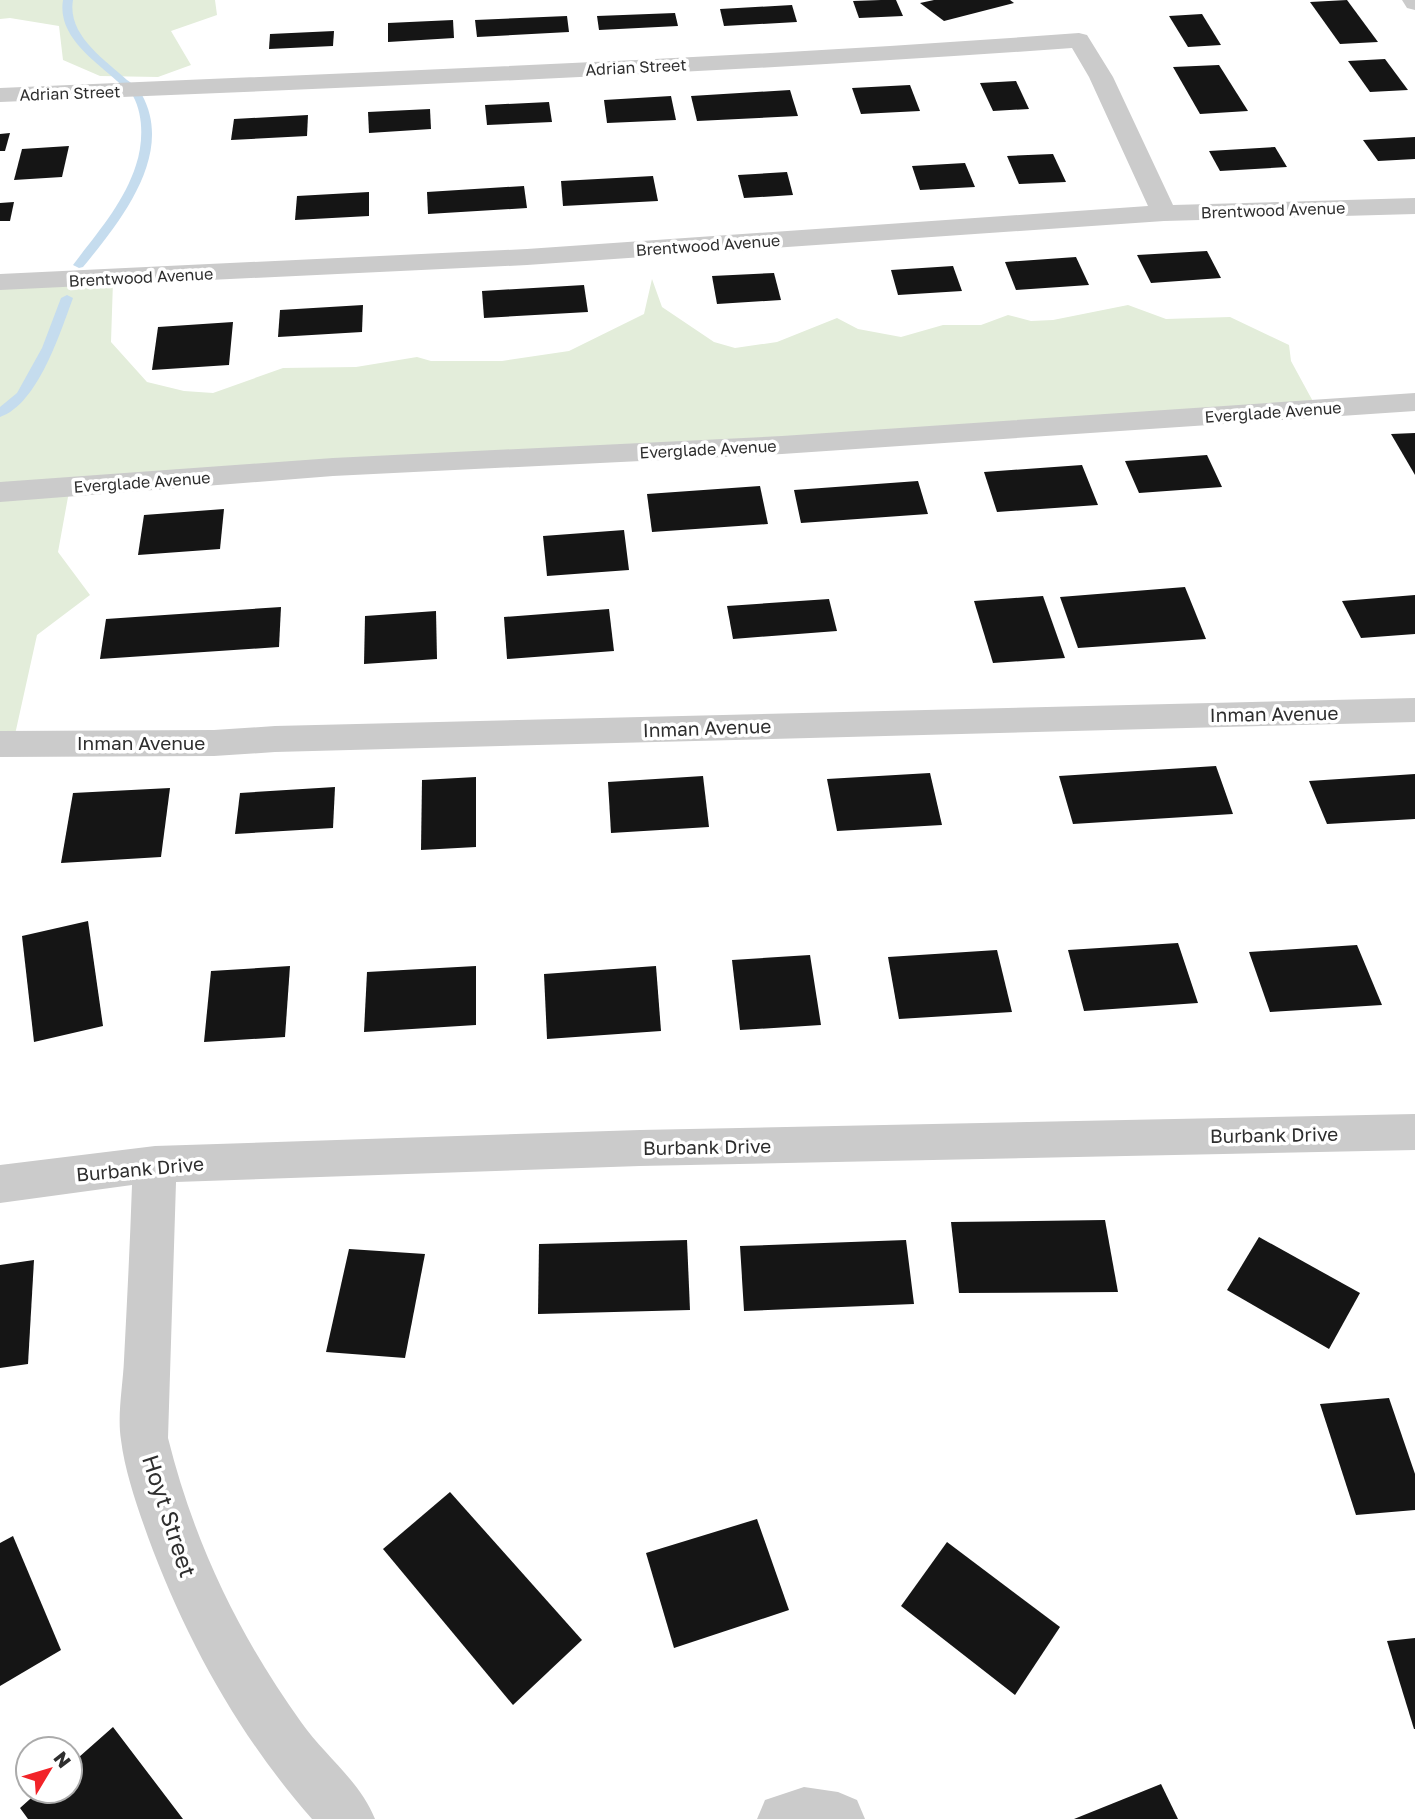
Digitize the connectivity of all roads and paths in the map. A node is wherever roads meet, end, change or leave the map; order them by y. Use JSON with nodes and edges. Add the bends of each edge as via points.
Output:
{"nodes":[{"id":1,"x":0,"y":95,"type":"edge"},
{"id":2,"x":1415,"y":206,"type":"edge"},
{"id":3,"x":1164,"y":213,"type":"junction"},
{"id":4,"x":0,"y":282,"type":"edge"},
{"id":5,"x":1415,"y":402,"type":"edge"},
{"id":6,"x":0,"y":492,"type":"edge"},
{"id":7,"x":1415,"y":710,"type":"edge"},
{"id":8,"x":0,"y":744,"type":"edge"},
{"id":9,"x":1415,"y":1132,"type":"edge"},
{"id":10,"x":155,"y":1164,"type":"junction"},
{"id":11,"x":0,"y":1184,"type":"edge"},
{"id":12,"x":348,"y":1819,"type":"edge"},
{"id":13,"x":784,"y":1819,"type":"edge"},
{"id":14,"x":838,"y":1819,"type":"edge"}],
"edges":[{"from":1,"to":3,"type":"street","name":"Adrian Street","via":[[560,71],[1079,40]]},
{"from":2,"to":3,"type":"street","name":"Brentwood Avenue"},
{"from":3,"to":4,"type":"street","name":"Brentwood Avenue","via":[[527,257]]},
{"from":5,"to":6,"type":"street","name":"Everglade Avenue","via":[[782,445],[333,467]]},
{"from":7,"to":8,"type":"street","name":"Inman Avenue","via":[[214,743]]},
{"from":9,"to":10,"type":"street","name":"Burbank Drive","via":[[640,1148]]},
{"from":10,"to":11,"type":"street","name":"Burbank Drive"},
{"from":10,"to":12,"type":"street","name":"Hoyt Street","via":[[144,1438],[153,1479],[184,1568],[215,1636],[284,1743]]},
{"from":13,"to":14,"type":"street","via":[[804,1814]]}]}
